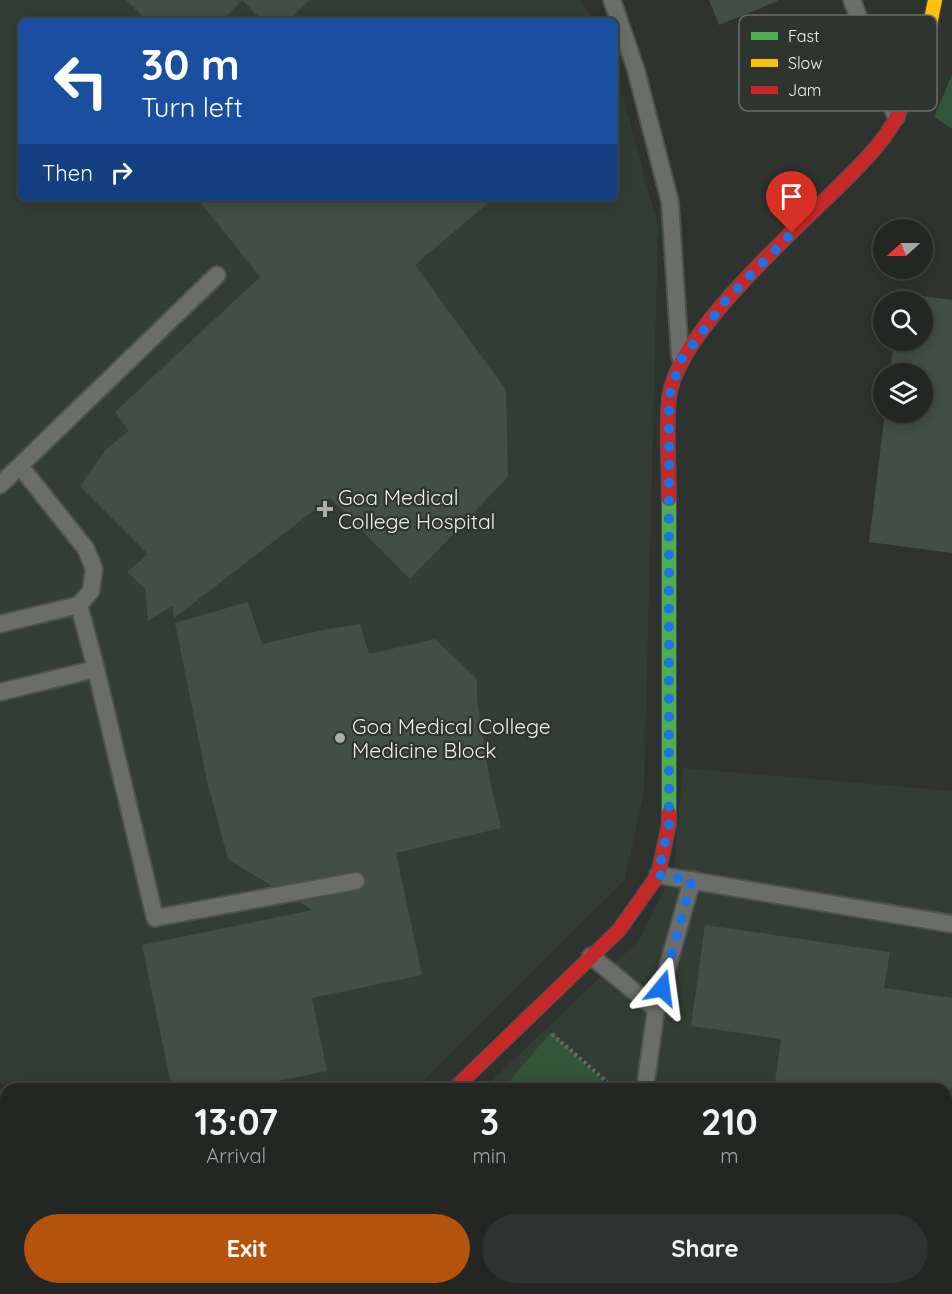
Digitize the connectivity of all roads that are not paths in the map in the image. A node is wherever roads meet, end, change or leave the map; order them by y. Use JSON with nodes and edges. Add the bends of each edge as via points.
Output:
{"nodes":[{"id":1,"x":612,"y":0,"type":"edge"},
{"id":2,"x":852,"y":0,"type":"edge"},
{"id":3,"x":935,"y":0,"type":"edge"},
{"id":4,"x":858,"y":15,"type":"edge"},
{"id":5,"x":932,"y":15,"type":"edge"},
{"id":6,"x":893,"y":111,"type":"edge"},
{"id":7,"x":901,"y":111,"type":"edge"},
{"id":8,"x":897,"y":121,"type":"junction"},
{"id":9,"x":217,"y":276,"type":"dead end"},
{"id":10,"x":681,"y":360,"type":"junction"},
{"id":11,"x":20,"y":466,"type":"junction"},
{"id":12,"x":0,"y":485,"type":"edge"},
{"id":13,"x":79,"y":605,"type":"junction"},
{"id":14,"x":0,"y":624,"type":"edge"},
{"id":15,"x":96,"y":669,"type":"junction"},
{"id":16,"x":0,"y":692,"type":"edge"},
{"id":17,"x":658,"y":875,"type":"junction"},
{"id":18,"x":692,"y":880,"type":"junction"},
{"id":19,"x":356,"y":881,"type":"dead end"},
{"id":20,"x":952,"y":924,"type":"edge"},
{"id":21,"x":591,"y":956,"type":"junction"},
{"id":22,"x":656,"y":1009,"type":"junction"},
{"id":23,"x":459,"y":1083,"type":"edge"},
{"id":24,"x":646,"y":1083,"type":"edge"}],
"edges":[{"from":1,"to":10,"type":"lane","via":[[636,70],[670,202]]},
{"from":2,"to":4,"type":"lane"},
{"from":3,"to":5,"type":"street"},
{"from":6,"to":8,"type":"lane"},
{"from":7,"to":8,"type":"street"},
{"from":8,"to":10,"type":"street","via":[[858,167],[726,300]]},
{"from":9,"to":11,"type":"lane"},
{"from":10,"to":17,"type":"street","via":[[669,397],[669,824]]},
{"from":11,"to":12,"type":"lane"},
{"from":11,"to":13,"type":"lane","via":[[86,549],[94,569],[91,591]]},
{"from":13,"to":14,"type":"lane"},
{"from":13,"to":15,"type":"lane"},
{"from":15,"to":16,"type":"lane"},
{"from":15,"to":19,"type":"lane","via":[[155,918]]},
{"from":17,"to":18,"type":"lane"},
{"from":17,"to":21,"type":"street","via":[[619,930]]},
{"from":18,"to":20,"type":"lane"},
{"from":18,"to":22,"type":"lane"},
{"from":21,"to":22,"type":"lane"},
{"from":21,"to":23,"type":"street"},
{"from":22,"to":24,"type":"lane"}]}
